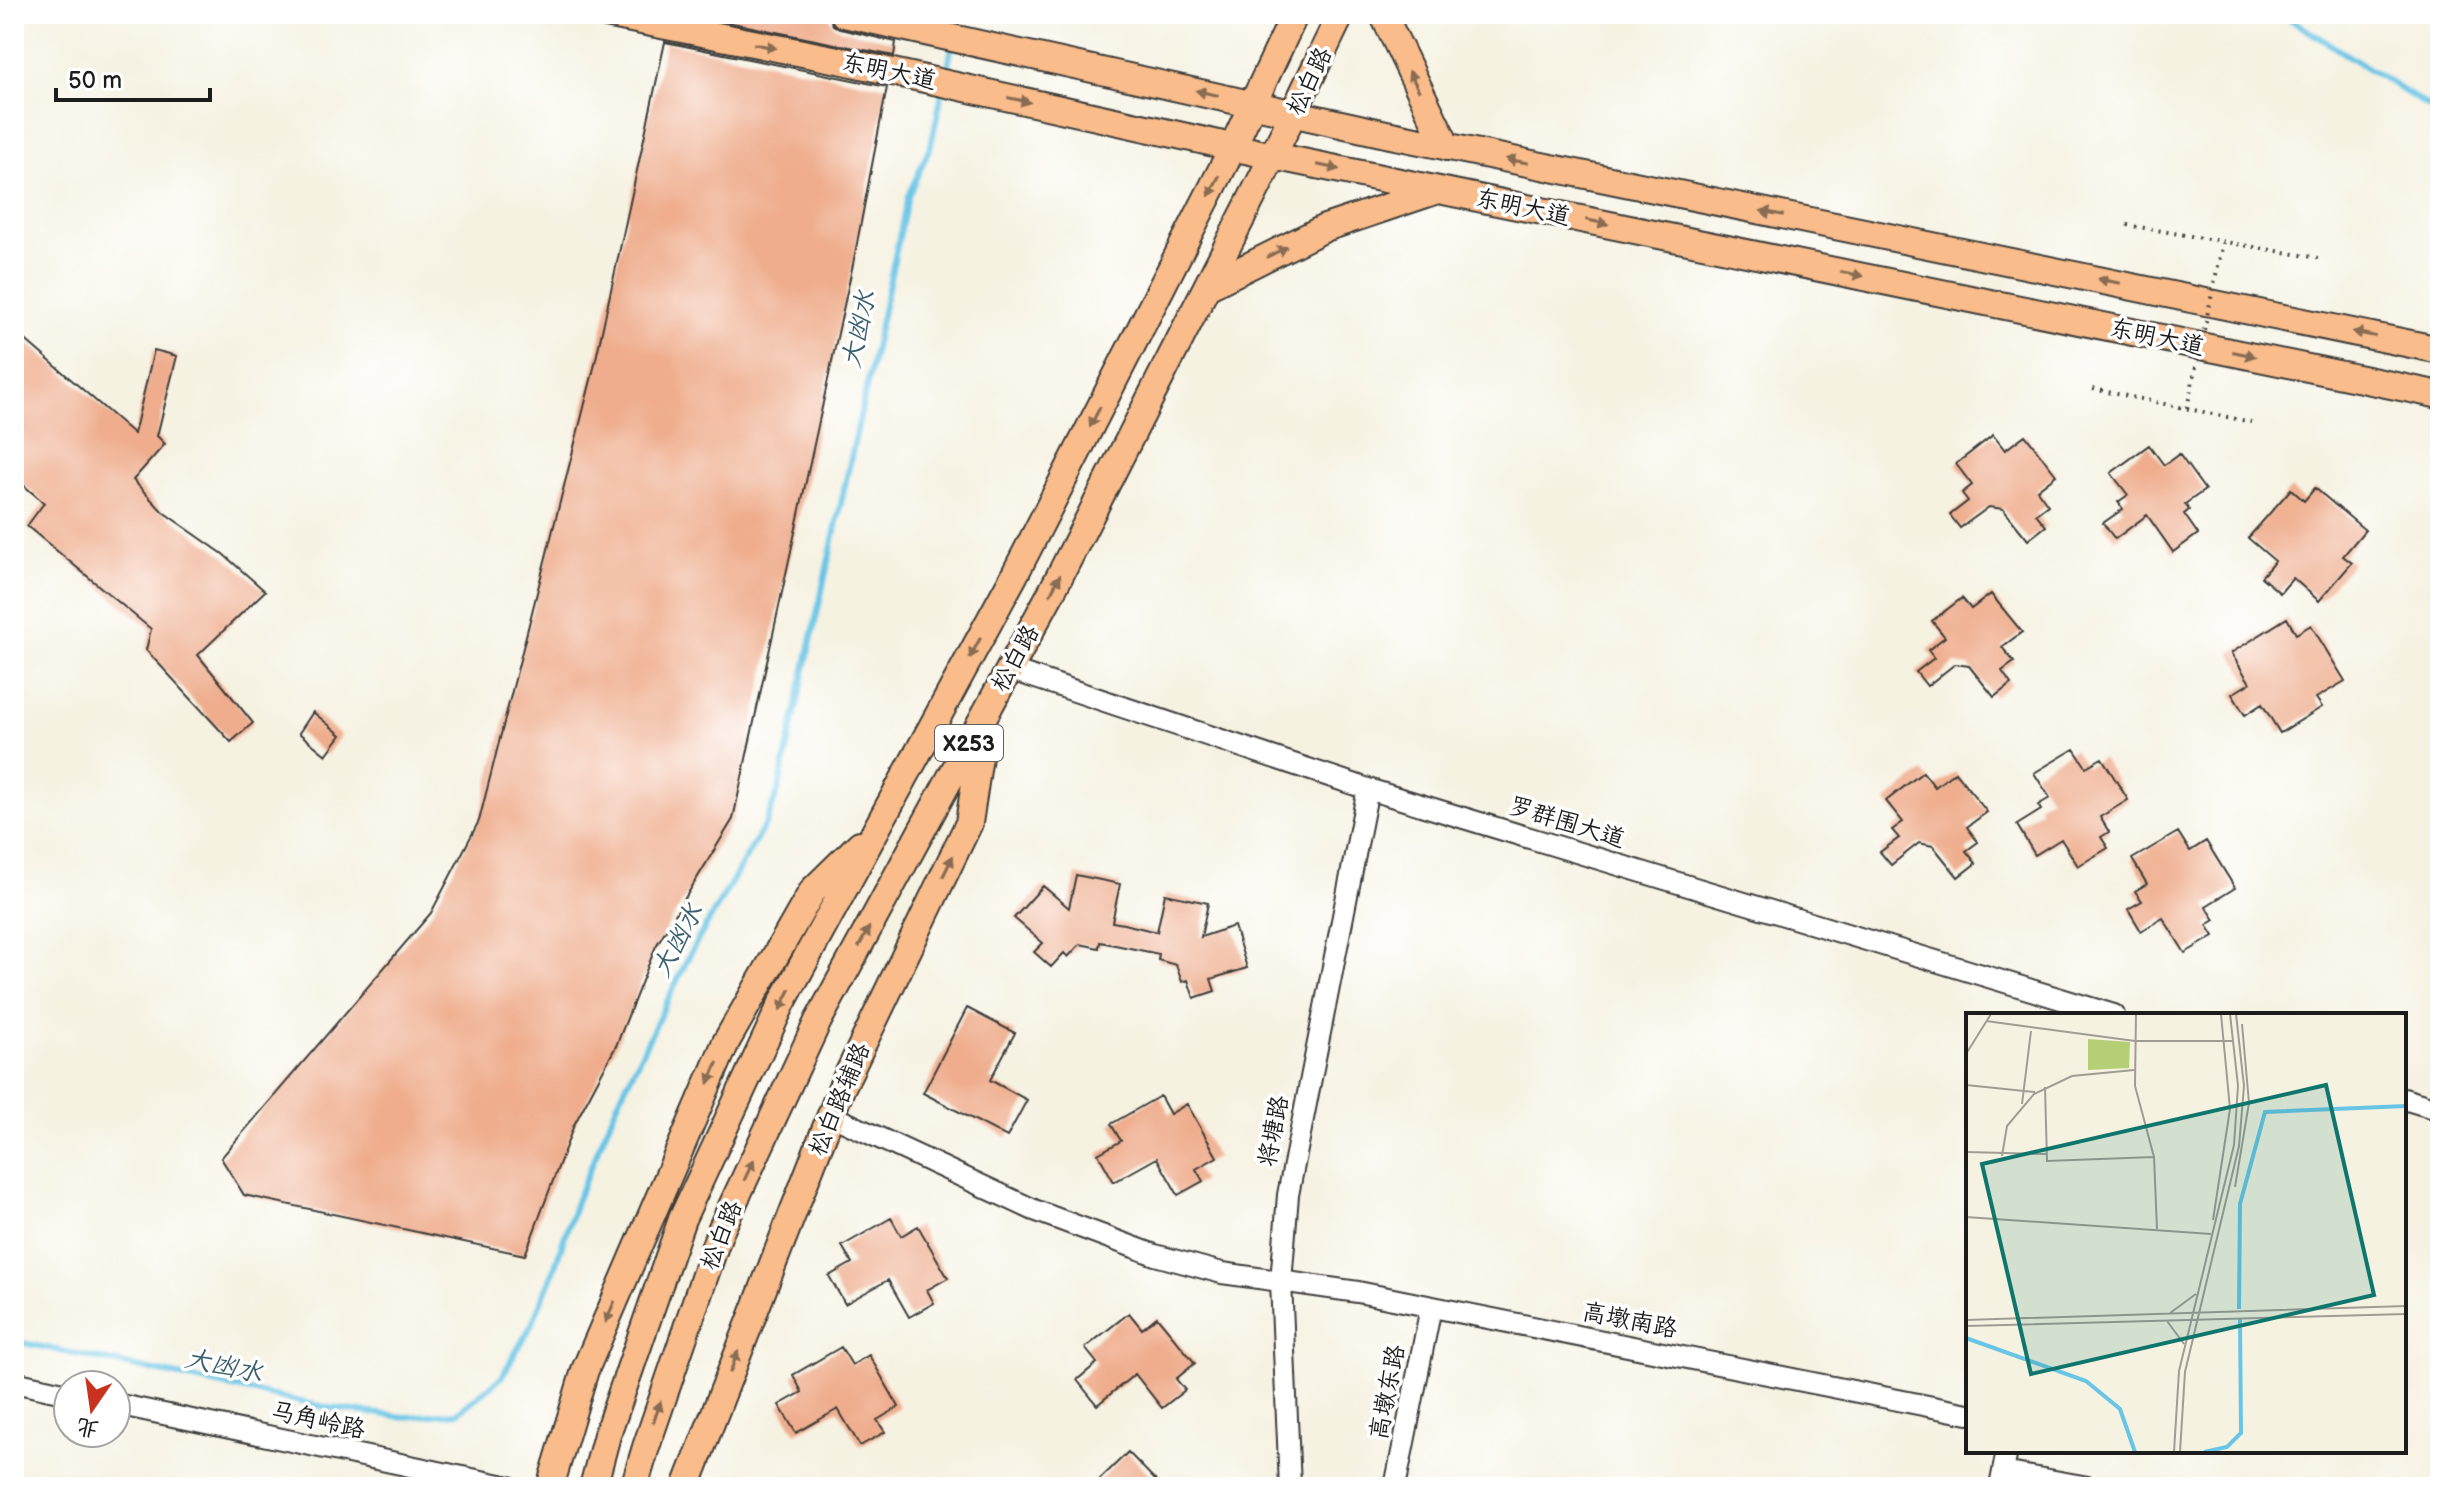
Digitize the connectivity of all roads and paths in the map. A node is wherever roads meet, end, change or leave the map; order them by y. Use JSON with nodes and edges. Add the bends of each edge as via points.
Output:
{"nodes":[{"id":1,"x":606,"y":14,"type":"edge"},
{"id":2,"x":844,"y":14,"type":"edge"},
{"id":3,"x":1295,"y":14,"type":"edge"},
{"id":4,"x":1341,"y":14,"type":"edge"},
{"id":5,"x":1383,"y":14,"type":"edge"},
{"id":6,"x":1253,"y":103,"type":"junction"},
{"id":7,"x":1293,"y":113,"type":"junction"},
{"id":8,"x":1233,"y":147,"type":"junction"},
{"id":9,"x":1447,"y":147,"type":"junction"},
{"id":10,"x":1273,"y":156,"type":"junction"},
{"id":11,"x":1439,"y":190,"type":"junction"},
{"id":12,"x":2127,"y":225,"type":"dead end"},
{"id":13,"x":2223,"y":243,"type":"junction"},
{"id":14,"x":2318,"y":258,"type":"dead end"},
{"id":15,"x":1207,"y":287,"type":"junction"},
{"id":16,"x":2440,"y":350,"type":"edge"},
{"id":17,"x":2093,"y":389,"type":"dead end"},
{"id":18,"x":2440,"y":395,"type":"edge"},
{"id":19,"x":2187,"y":408,"type":"junction"},
{"id":20,"x":2251,"y":422,"type":"dead end"},
{"id":21,"x":1009,"y":669,"type":"junction"},
{"id":22,"x":985,"y":712,"type":"junction"},
{"id":23,"x":1368,"y":789,"type":"junction"},
{"id":24,"x":879,"y":825,"type":"junction"},
{"id":25,"x":2107,"y":1013,"type":"edge"},
{"id":26,"x":2406,"y":1100,"type":"edge"},
{"id":27,"x":2440,"y":1110,"type":"edge"},
{"id":28,"x":830,"y":1115,"type":"junction"},
{"id":29,"x":1281,"y":1282,"type":"junction"},
{"id":30,"x":1431,"y":1307,"type":"junction"},
{"id":31,"x":14,"y":1382,"type":"edge"},
{"id":32,"x":52,"y":1390,"type":"edge"},
{"id":33,"x":132,"y":1407,"type":"edge"},
{"id":34,"x":1966,"y":1414,"type":"edge"},
{"id":35,"x":2007,"y":1453,"type":"edge"},
{"id":36,"x":2001,"y":1480,"type":"edge"},
{"id":37,"x":510,"y":1487,"type":"edge"},
{"id":38,"x":550,"y":1487,"type":"edge"},
{"id":39,"x":593,"y":1487,"type":"edge"},
{"id":40,"x":634,"y":1487,"type":"edge"},
{"id":41,"x":686,"y":1487,"type":"edge"},
{"id":42,"x":1290,"y":1487,"type":"edge"},
{"id":43,"x":1395,"y":1487,"type":"edge"},
{"id":44,"x":2088,"y":1487,"type":"edge"}],
"edges":[{"from":1,"to":8,"type":"main road","name":"东明大道","one_way":true},
{"from":6,"to":2,"type":"main road","name":"东明大道","one_way":true},
{"from":3,"to":6,"type":"main road","name":"松白路","number":"X253"},
{"from":4,"to":7,"type":"main road","name":"松白路","number":"X253"},
{"from":9,"to":5,"type":"main road","one_way":true},
{"from":6,"to":7,"type":"main road","name":"东明大道"},
{"from":6,"to":8,"type":"main road","name":"松白路","number":"X253"},
{"from":7,"to":9,"type":"main road","name":"东明大道"},
{"from":7,"to":10,"type":"main road","name":"松白路","number":"X253"},
{"from":8,"to":10,"type":"main road","name":"东明大道"},
{"from":8,"to":24,"type":"main road","name":"松白路","number":"X253","one_way":true,"via":[[1015,574]]},
{"from":16,"to":9,"type":"main road","name":"东明大道","one_way":true},
{"from":10,"to":11,"type":"main road","name":"东明大道","one_way":true},
{"from":10,"to":15,"type":"main road","name":"松白路","number":"X253"},
{"from":15,"to":11,"type":"main road","one_way":true,"via":[[1325,228]]},
{"from":11,"to":18,"type":"main road","name":"东明大道","one_way":true},
{"from":12,"to":13,"type":"path"},
{"from":13,"to":14,"type":"path"},
{"from":13,"to":19,"type":"path","bridge":true},
{"from":21,"to":15,"type":"main road","name":"松白路","number":"X253","one_way":true},
{"from":17,"to":19,"type":"path"},
{"from":19,"to":20,"type":"path"},
{"from":21,"to":22,"type":"main road","name":"松白路","number":"X253"},
{"from":21,"to":23,"type":"street","name":"罗群围大道"},
{"from":28,"to":22,"type":"main road","name":"松白路辅路","one_way":true,"via":[[969,823]]},
{"from":40,"to":22,"type":"main road","name":"松白路","number":"X253","one_way":true,"via":[[719,1234],[818,1021]]},
{"from":23,"to":25,"type":"street","name":"罗群围大道"},
{"from":23,"to":29,"type":"street","name":"将塘路","via":[[1288,1195]]},
{"from":24,"to":38,"type":"main road","one_way":true,"via":[[813,890],[726,1042],[585,1370]]},
{"from":24,"to":39,"type":"main road","name":"松白路","number":"X253","one_way":true,"via":[[782,1003],[682,1219]]},
{"from":26,"to":27,"type":"street"},
{"from":28,"to":29,"type":"street","name":"高墩南路","via":[[1034,1210],[1155,1255]]},
{"from":41,"to":28,"type":"main road","name":"松白路辅路","one_way":true},
{"from":29,"to":30,"type":"street","name":"高墩南路"},
{"from":29,"to":42,"type":"street","name":"将塘路"},
{"from":30,"to":34,"type":"street","name":"高墩南路"},
{"from":30,"to":43,"type":"street","name":"高墩东路"},
{"from":31,"to":32,"type":"street"},
{"from":33,"to":37,"type":"street","name":"马角岭路"},
{"from":35,"to":36,"type":"street"},
{"from":36,"to":44,"type":"street"}]}
